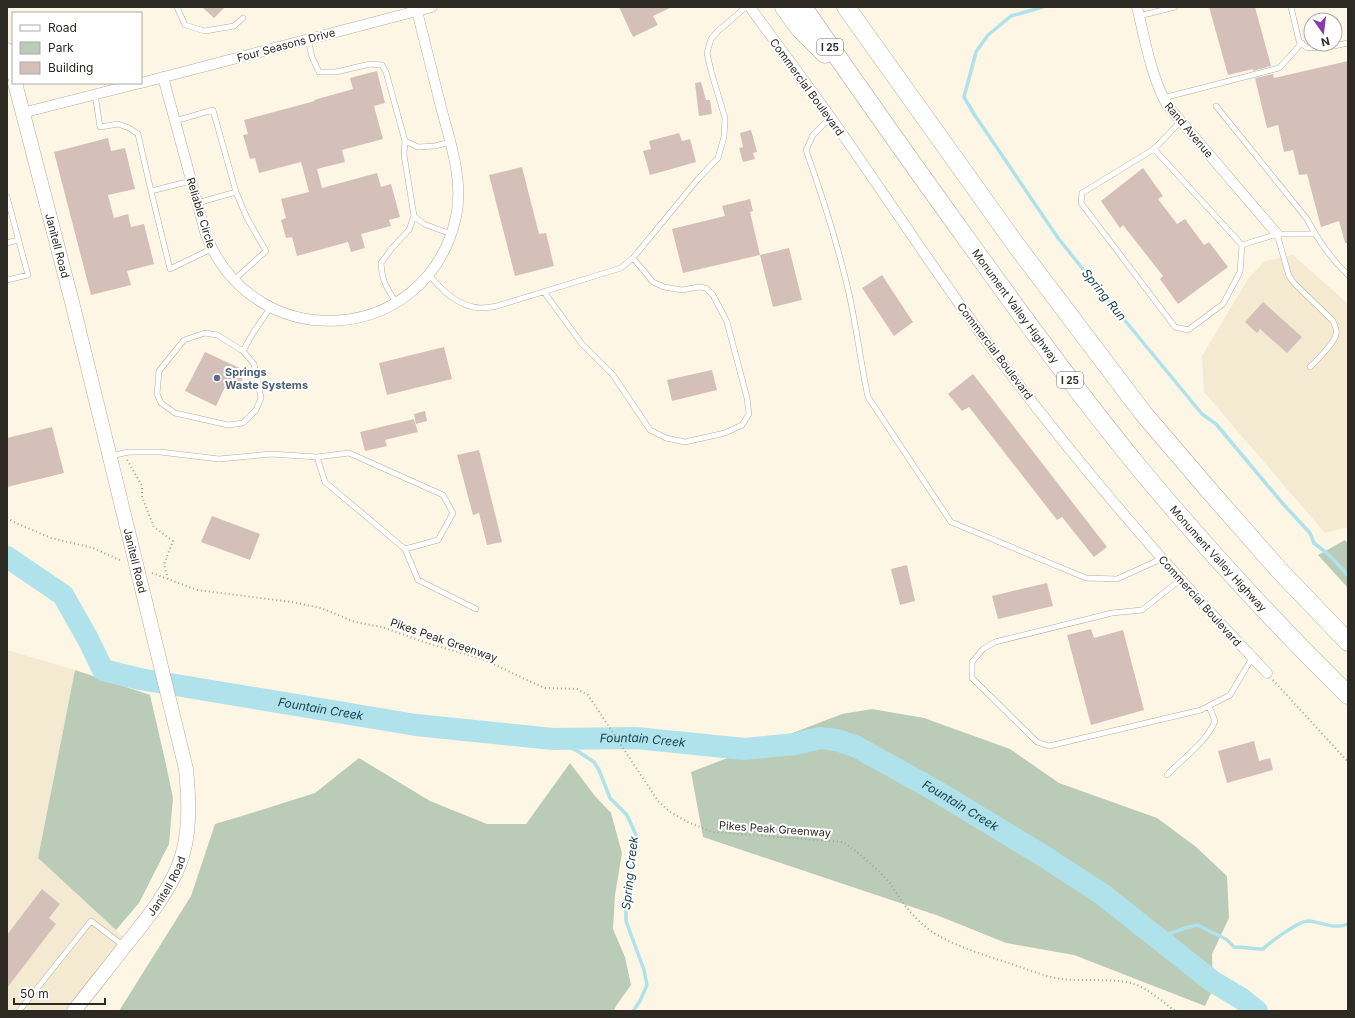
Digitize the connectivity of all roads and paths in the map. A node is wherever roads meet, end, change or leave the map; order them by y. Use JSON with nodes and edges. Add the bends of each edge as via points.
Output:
{"nodes":[{"id":1,"x":177,"y":7,"type":"edge"},
{"id":2,"x":432,"y":7,"type":"edge"},
{"id":3,"x":746,"y":7,"type":"edge"},
{"id":4,"x":750,"y":7,"type":"edge"},
{"id":5,"x":784,"y":7,"type":"edge"},
{"id":6,"x":802,"y":7,"type":"edge"},
{"id":7,"x":846,"y":7,"type":"edge"},
{"id":8,"x":1175,"y":7,"type":"edge"},
{"id":9,"x":1291,"y":7,"type":"edge"},
{"id":10,"x":417,"y":11,"type":"junction"},
{"id":11,"x":1138,"y":12,"type":"edge"},
{"id":12,"x":243,"y":18,"type":"dead end"},
{"id":13,"x":308,"y":39,"type":"junction"},
{"id":14,"x":1348,"y":42,"type":"edge"},
{"id":15,"x":1302,"y":43,"type":"junction"},
{"id":16,"x":7,"y":50,"type":"edge"},
{"id":17,"x":12,"y":76,"type":"edge"},
{"id":18,"x":163,"y":77,"type":"junction"},
{"id":19,"x":142,"y":82,"type":"edge"},
{"id":20,"x":14,"y":84,"type":"edge"},
{"id":21,"x":136,"y":84,"type":"edge"},
{"id":22,"x":858,"y":87,"type":"junction"},
{"id":23,"x":95,"y":94,"type":"junction"},
{"id":24,"x":1163,"y":98,"type":"junction"},
{"id":25,"x":1216,"y":106,"type":"dead end"},
{"id":26,"x":22,"y":112,"type":"junction"},
{"id":27,"x":830,"y":118,"type":"junction"},
{"id":28,"x":175,"y":121,"type":"junction"},
{"id":29,"x":1181,"y":121,"type":"junction"},
{"id":30,"x":405,"y":141,"type":"junction"},
{"id":31,"x":450,"y":142,"type":"junction"},
{"id":32,"x":1154,"y":149,"type":"junction"},
{"id":33,"x":191,"y":181,"type":"junction"},
{"id":34,"x":151,"y":191,"type":"junction"},
{"id":35,"x":236,"y":192,"type":"junction"},
{"id":36,"x":7,"y":197,"type":"edge"},
{"id":37,"x":197,"y":203,"type":"junction"},
{"id":38,"x":8,"y":209,"type":"edge"},
{"id":39,"x":414,"y":216,"type":"junction"},
{"id":40,"x":451,"y":234,"type":"junction"},
{"id":41,"x":1277,"y":234,"type":"junction"},
{"id":42,"x":1315,"y":234,"type":"junction"},
{"id":43,"x":18,"y":240,"type":"junction"},
{"id":44,"x":7,"y":243,"type":"edge"},
{"id":45,"x":1242,"y":245,"type":"junction"},
{"id":46,"x":211,"y":250,"type":"junction"},
{"id":47,"x":633,"y":258,"type":"junction"},
{"id":48,"x":1348,"y":274,"type":"edge"},
{"id":49,"x":429,"y":275,"type":"junction"},
{"id":50,"x":7,"y":280,"type":"edge"},
{"id":51,"x":234,"y":280,"type":"junction"},
{"id":52,"x":544,"y":292,"type":"junction"},
{"id":53,"x":397,"y":302,"type":"junction"},
{"id":54,"x":271,"y":307,"type":"junction"},
{"id":55,"x":243,"y":351,"type":"junction"},
{"id":56,"x":1310,"y":368,"type":"dead end"},
{"id":57,"x":116,"y":455,"type":"junction"},
{"id":58,"x":317,"y":457,"type":"junction"},
{"id":59,"x":7,"y":518,"type":"edge"},
{"id":60,"x":405,"y":549,"type":"junction"},
{"id":61,"x":1161,"y":559,"type":"junction"},
{"id":62,"x":126,"y":562,"type":"dead end"},
{"id":63,"x":147,"y":571,"type":"dead end"},
{"id":64,"x":168,"y":579,"type":"junction"},
{"id":65,"x":1180,"y":580,"type":"junction"},
{"id":66,"x":476,"y":609,"type":"dead end"},
{"id":67,"x":1348,"y":642,"type":"edge"},
{"id":68,"x":1306,"y":654,"type":"junction"},
{"id":69,"x":1252,"y":658,"type":"junction"},
{"id":70,"x":1267,"y":673,"type":"joint"},
{"id":71,"x":1348,"y":695,"type":"edge"},
{"id":72,"x":1348,"y":705,"type":"edge"},
{"id":73,"x":1209,"y":706,"type":"junction"},
{"id":74,"x":1348,"y":762,"type":"edge"},
{"id":75,"x":1167,"y":775,"type":"dead end"},
{"id":76,"x":125,"y":947,"type":"junction"},
{"id":77,"x":19,"y":1011,"type":"edge"},
{"id":78,"x":74,"y":1011,"type":"edge"},
{"id":79,"x":1174,"y":1011,"type":"edge"}],
"edges":[{"from":1,"to":12,"type":"lane","via":[[185,25],[205,31],[234,26]]},
{"from":2,"to":10,"type":"street","name":"Four Seasons Drive"},
{"from":3,"to":47,"type":"lane","via":[[711,39],[707,53],[725,118],[724,137],[718,158]]},
{"from":4,"to":27,"type":"street","name":"Commercial Boulevard"},
{"from":5,"to":22,"type":"highway","via":[[799,28]]},
{"from":6,"to":22,"type":"highway","name":"Monument Valley Highway","number":"I 25"},
{"from":7,"to":67,"type":"highway","via":[[1016,245],[1143,413],[1279,570]]},
{"from":8,"to":11,"type":"lane"},
{"from":9,"to":15,"type":"lane"},
{"from":10,"to":13,"type":"street","name":"Four Seasons Drive"},
{"from":10,"to":31,"type":"street","name":"Reliable Circle"},
{"from":11,"to":24,"type":"street","name":"Rand Avenue","via":[[1155,78]]},
{"from":13,"to":18,"type":"street","name":"Four Seasons Drive"},
{"from":13,"to":30,"type":"lane","via":[[319,72],[336,72],[370,64],[382,65]]},
{"from":14,"to":15,"type":"lane","via":[[1329,47],[1307,48]]},
{"from":15,"to":24,"type":"lane","via":[[1279,68]]},
{"from":16,"to":17,"type":"street","name":"Janitell Road"},
{"from":18,"to":19,"type":"street","name":"Four Seasons Drive"},
{"from":18,"to":28,"type":"street","name":"Reliable Circle"},
{"from":20,"to":26,"type":"street","name":"Janitell Road"},
{"from":21,"to":23,"type":"street","name":"Four Seasons Drive"},
{"from":22,"to":68,"type":"highway","name":"Monument Valley Highway","number":"I 25","via":[[1023,318],[1121,446],[1187,524]]},
{"from":23,"to":26,"type":"street","name":"Four Seasons Drive"},
{"from":23,"to":34,"type":"lane","via":[[100,127],[118,124],[138,134]]},
{"from":24,"to":29,"type":"street","name":"Rand Avenue"},
{"from":25,"to":42,"type":"lane","via":[[1307,219]]},
{"from":26,"to":57,"type":"street","name":"Janitell Road"},
{"from":27,"to":61,"type":"street","name":"Commercial Boulevard","via":[[972,322],[1044,417]]},
{"from":27,"to":61,"type":"lane","via":[[813,135],[806,150],[825,204],[847,287],[868,397],[951,522],[1086,578],[1117,579]]},
{"from":28,"to":33,"type":"street","name":"Reliable Circle"},
{"from":28,"to":35,"type":"lane","via":[[213,110]]},
{"from":29,"to":32,"type":"lane"},
{"from":29,"to":41,"type":"street","name":"Rand Avenue"},
{"from":30,"to":31,"type":"lane","via":[[418,147]]},
{"from":30,"to":39,"type":"lane","via":[[404,155]]},
{"from":31,"to":40,"type":"street","name":"Reliable Circle","via":[[457,174],[458,200]]},
{"from":32,"to":45,"type":"lane"},
{"from":32,"to":45,"type":"lane","via":[[1082,193],[1081,204],[1175,327],[1188,330],[1223,304],[1240,272]]},
{"from":33,"to":34,"type":"lane"},
{"from":33,"to":37,"type":"street","name":"Reliable Circle"},
{"from":34,"to":46,"type":"lane","via":[[170,269]]},
{"from":35,"to":37,"type":"lane"},
{"from":35,"to":51,"type":"lane","via":[[266,251]]},
{"from":36,"to":38,"type":"lane"},
{"from":37,"to":46,"type":"street","name":"Reliable Circle"},
{"from":38,"to":43,"type":"lane"},
{"from":39,"to":40,"type":"lane","via":[[424,224]]},
{"from":39,"to":53,"type":"lane","via":[[409,230],[381,263],[382,277]]},
{"from":40,"to":49,"type":"street","name":"Reliable Circle","via":[[439,261]]},
{"from":41,"to":42,"type":"lane"},
{"from":41,"to":45,"type":"lane"},
{"from":41,"to":56,"type":"lane","via":[[1289,276],[1336,327],[1333,341]]},
{"from":42,"to":48,"type":"lane","via":[[1337,264]]},
{"from":43,"to":44,"type":"lane"},
{"from":43,"to":50,"type":"lane","via":[[28,275]]},
{"from":46,"to":51,"type":"street","name":"Reliable Circle"},
{"from":47,"to":52,"type":"lane","via":[[621,268]]},
{"from":47,"to":52,"type":"lane","via":[[653,282],[682,290],[706,288],[713,295],[727,322],[747,398],[749,414],[742,425],[685,442],[666,438],[650,430],[613,374],[582,344]]},
{"from":49,"to":52,"type":"lane","via":[[445,293],[461,303],[481,308]]},
{"from":49,"to":53,"type":"street","name":"Reliable Circle","via":[[416,289]]},
{"from":51,"to":54,"type":"street","name":"Reliable Circle","via":[[248,294]]},
{"from":53,"to":54,"type":"street","name":"Reliable Circle","via":[[365,316],[334,322],[300,318]]},
{"from":54,"to":55,"type":"lane"},
{"from":55,"to":55,"type":"lane","via":[[217,335],[205,333],[184,340],[159,371],[157,394],[161,403],[175,412],[228,425],[243,423],[256,410],[261,398],[254,364]]},
{"from":57,"to":58,"type":"lane","via":[[129,452],[160,452],[219,459],[272,454]]},
{"from":57,"to":64,"type":"path","via":[[142,486],[142,497],[154,527],[173,541],[164,564]]},
{"from":57,"to":76,"type":"street","name":"Janitell Road","bridge":true,"via":[[115,478],[186,769],[188,794],[188,827],[179,864],[158,902]]},
{"from":58,"to":60,"type":"lane","via":[[326,482]]},
{"from":58,"to":60,"type":"lane","via":[[349,453],[443,495],[453,513],[438,540]]},
{"from":59,"to":62,"type":"path","via":[[51,538],[93,548]]},
{"from":60,"to":66,"type":"lane","via":[[418,580]]},
{"from":61,"to":65,"type":"street","name":"Commercial Boulevard"},
{"from":63,"to":64,"type":"path","name":"Pikes Peak Greenway"},
{"from":64,"to":79,"type":"path","name":"Pikes Peak Greenway","via":[[197,590],[321,608],[355,622],[382,627],[485,660],[545,688],[577,689],[588,695],[658,801],[670,812],[688,822],[712,832],[843,842],[889,883],[928,930],[940,937],[1061,979],[1136,985],[1149,991]]},
{"from":65,"to":69,"type":"street","name":"Commercial Boulevard"},
{"from":65,"to":73,"type":"lane","via":[[1142,610],[1112,613],[996,642],[984,649],[972,662],[972,678],[1037,742],[1049,746]]},
{"from":68,"to":71,"type":"highway","name":"Monument Valley Highway","number":"I 25"},
{"from":68,"to":72,"type":"highway"},
{"from":69,"to":70,"type":"street","name":"Commercial Boulevard"},
{"from":69,"to":73,"type":"lane","via":[[1230,695]]},
{"from":70,"to":74,"type":"path"},
{"from":73,"to":75,"type":"lane","via":[[1216,721],[1212,729]]},
{"from":76,"to":77,"type":"lane","via":[[91,921]]},
{"from":76,"to":78,"type":"street","name":"Janitell Road"}]}
